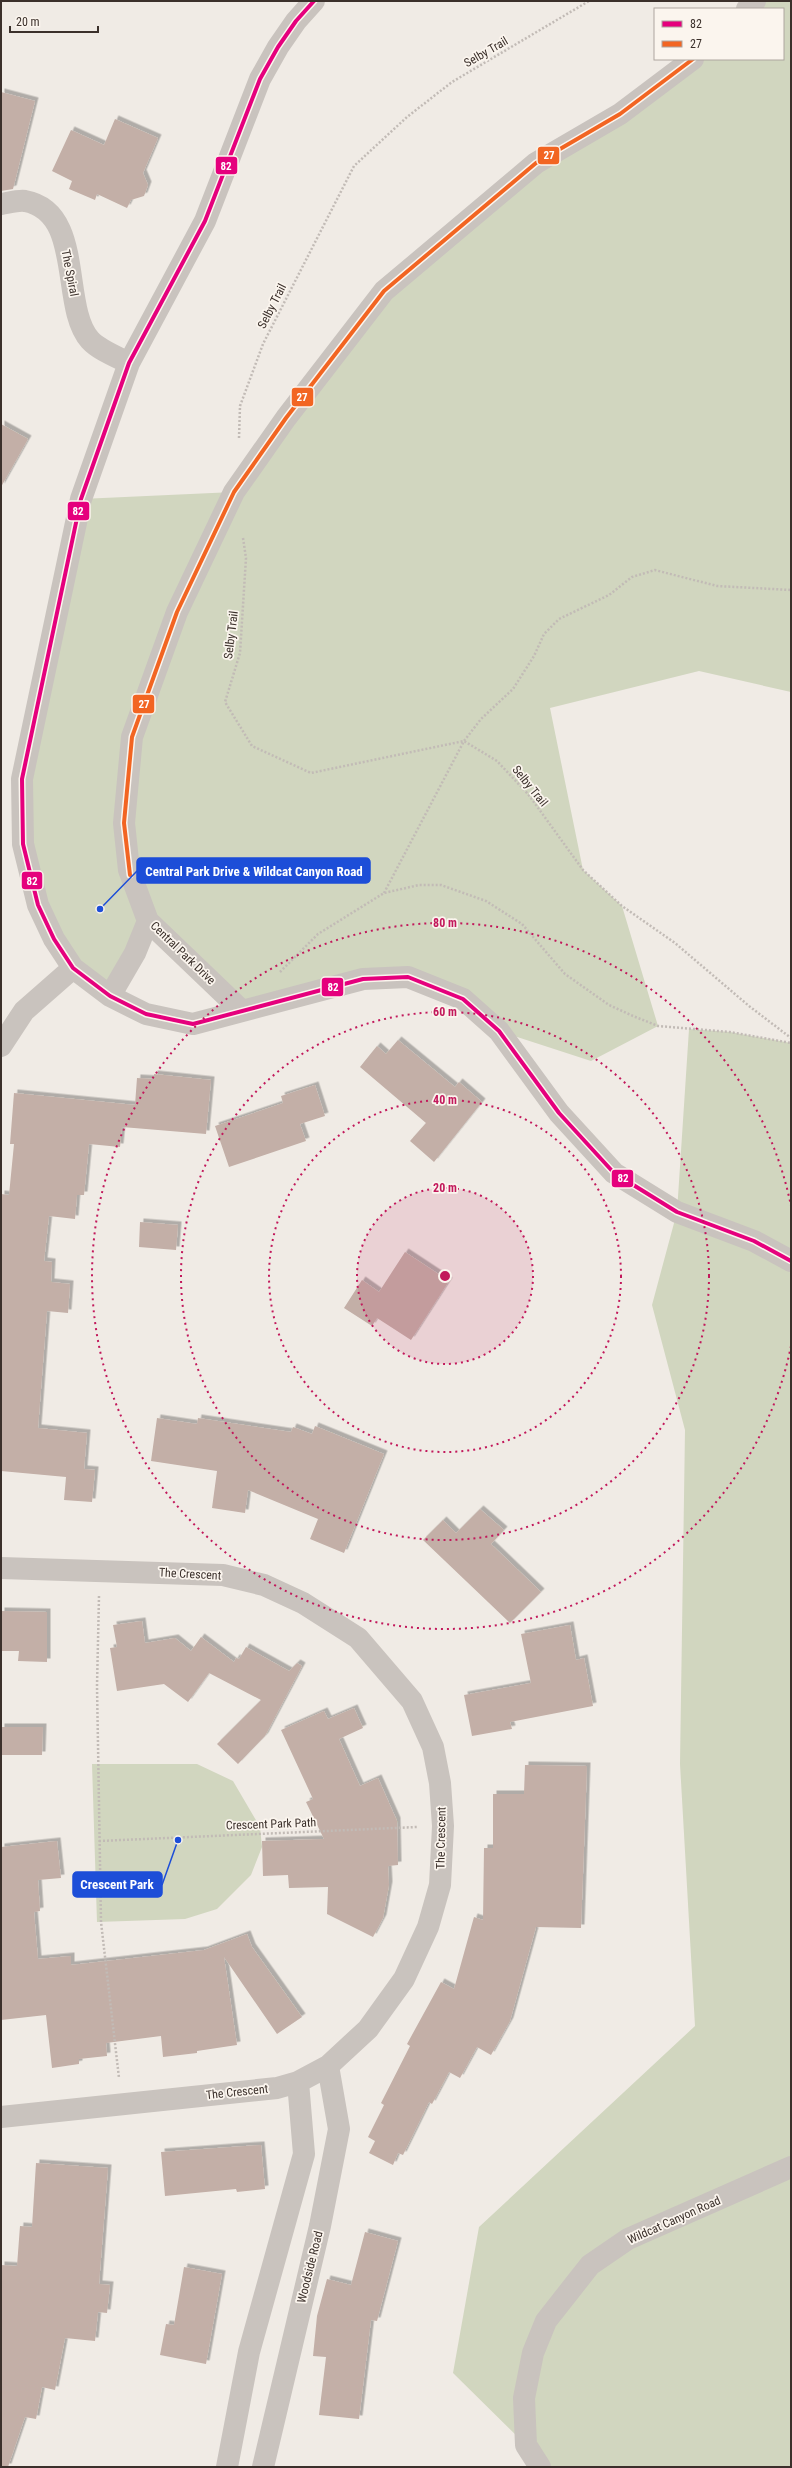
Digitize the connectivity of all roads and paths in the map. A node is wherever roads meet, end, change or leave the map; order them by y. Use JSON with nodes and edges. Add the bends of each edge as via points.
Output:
{"nodes":[{"id":1,"x":314,"y":1,"type":"edge"},
{"id":2,"x":589,"y":1,"type":"edge"},
{"id":3,"x":692,"y":60,"type":"edge"},
{"id":4,"x":1,"y":204,"type":"edge"},
{"id":5,"x":129,"y":364,"type":"junction"},
{"id":6,"x":239,"y":443,"type":"dead end"},
{"id":7,"x":242,"y":536,"type":"dead end"},
{"id":8,"x":791,"y":590,"type":"edge"},
{"id":9,"x":464,"y":741,"type":"junction"},
{"id":10,"x":384,"y":893,"type":"junction"},
{"id":11,"x":148,"y":921,"type":"junction"},
{"id":12,"x":73,"y":968,"type":"junction"},
{"id":13,"x":275,"y":978,"type":"dead end"},
{"id":14,"x":110,"y":996,"type":"junction"},
{"id":15,"x":242,"y":1011,"type":"junction"},
{"id":16,"x":791,"y":1038,"type":"edge"},
{"id":17,"x":791,"y":1044,"type":"edge"},
{"id":18,"x":1,"y":1046,"type":"edge"},
{"id":19,"x":791,"y":1261,"type":"edge"},
{"id":20,"x":1,"y":1568,"type":"edge"},
{"id":21,"x":100,"y":1570,"type":"junction"},
{"id":22,"x":443,"y":1826,"type":"junction"},
{"id":23,"x":99,"y":1841,"type":"junction"},
{"id":24,"x":328,"y":2066,"type":"junction"},
{"id":25,"x":298,"y":2082,"type":"junction"},
{"id":26,"x":123,"y":2105,"type":"junction"},
{"id":27,"x":1,"y":2117,"type":"edge"},
{"id":28,"x":791,"y":2168,"type":"edge"},
{"id":29,"x":227,"y":2467,"type":"edge"},
{"id":30,"x":263,"y":2467,"type":"edge"},
{"id":31,"x":540,"y":2467,"type":"edge"}],
"edges":[{"from":1,"to":5,"type":"street","via":[[283,40],[260,79],[205,221]]},
{"from":2,"to":6,"type":"path","name":"Selby Trail","via":[[452,82],[407,117],[354,166],[263,344],[240,406]]},
{"from":3,"to":11,"type":"street","name":"Central Park Drive","via":[[620,114],[536,163],[384,291],[286,418],[234,492],[177,612],[132,737],[124,823],[128,870]]},
{"from":4,"to":5,"type":"street","name":"The Spiral","via":[[25,202],[48,212],[61,232],[72,271],[76,309],[90,340]]},
{"from":5,"to":12,"type":"street","via":[[81,499],[22,779],[23,844],[38,906],[54,939]]},
{"from":7,"to":9,"type":"path","name":"Selby Trail","via":[[246,558],[240,652],[225,702],[252,746],[311,773]]},
{"from":8,"to":9,"type":"path","via":[[717,586],[655,570],[632,577],[609,595],[559,619],[544,634],[534,656],[513,689],[481,719]]},
{"from":9,"to":10,"type":"path"},
{"from":9,"to":16,"type":"path","name":"Selby Trail","via":[[497,761],[528,794],[582,870],[622,906],[675,943]]},
{"from":10,"to":13,"type":"path","via":[[318,934]]},
{"from":10,"to":17,"type":"path","via":[[419,885],[442,886],[486,901],[522,924],[565,974],[610,1005],[658,1026],[730,1032]]},
{"from":11,"to":14,"type":"street","via":[[135,953]]},
{"from":11,"to":15,"type":"street","name":"Central Park Drive"},
{"from":12,"to":14,"type":"street"},
{"from":12,"to":18,"type":"street","via":[[24,1011]]},
{"from":14,"to":15,"type":"street","via":[[146,1014],[193,1024]]},
{"from":15,"to":19,"type":"street","via":[[363,980],[408,977],[462,999],[499,1031],[559,1113],[614,1173],[677,1212],[754,1241]]},
{"from":20,"to":21,"type":"street","name":"The Crescent"},
{"from":21,"to":22,"type":"street","name":"The Crescent","via":[[223,1575],[264,1585],[304,1603],[358,1638],[412,1701],[433,1747],[440,1783]]},
{"from":21,"to":23,"type":"path","via":[[97,1686]]},
{"from":22,"to":23,"type":"path","name":"Crescent Park Path"},
{"from":22,"to":24,"type":"street","name":"The Crescent","via":[[440,1885],[428,1927],[404,1979],[368,2029]]},
{"from":23,"to":26,"type":"path","via":[[101,1922]]},
{"from":24,"to":25,"type":"street","name":"The Crescent"},
{"from":24,"to":30,"type":"street","name":"Woodside Road","via":[[339,2129],[320,2226]]},
{"from":25,"to":26,"type":"street","name":"The Crescent","via":[[277,2088]]},
{"from":25,"to":29,"type":"street","via":[[304,2154],[249,2352]]},
{"from":26,"to":27,"type":"street","name":"The Crescent"},
{"from":28,"to":31,"type":"street","name":"Wildcat Canyon Road","via":[[628,2239],[590,2265],[546,2321],[533,2353],[524,2398],[526,2445]]}]}
